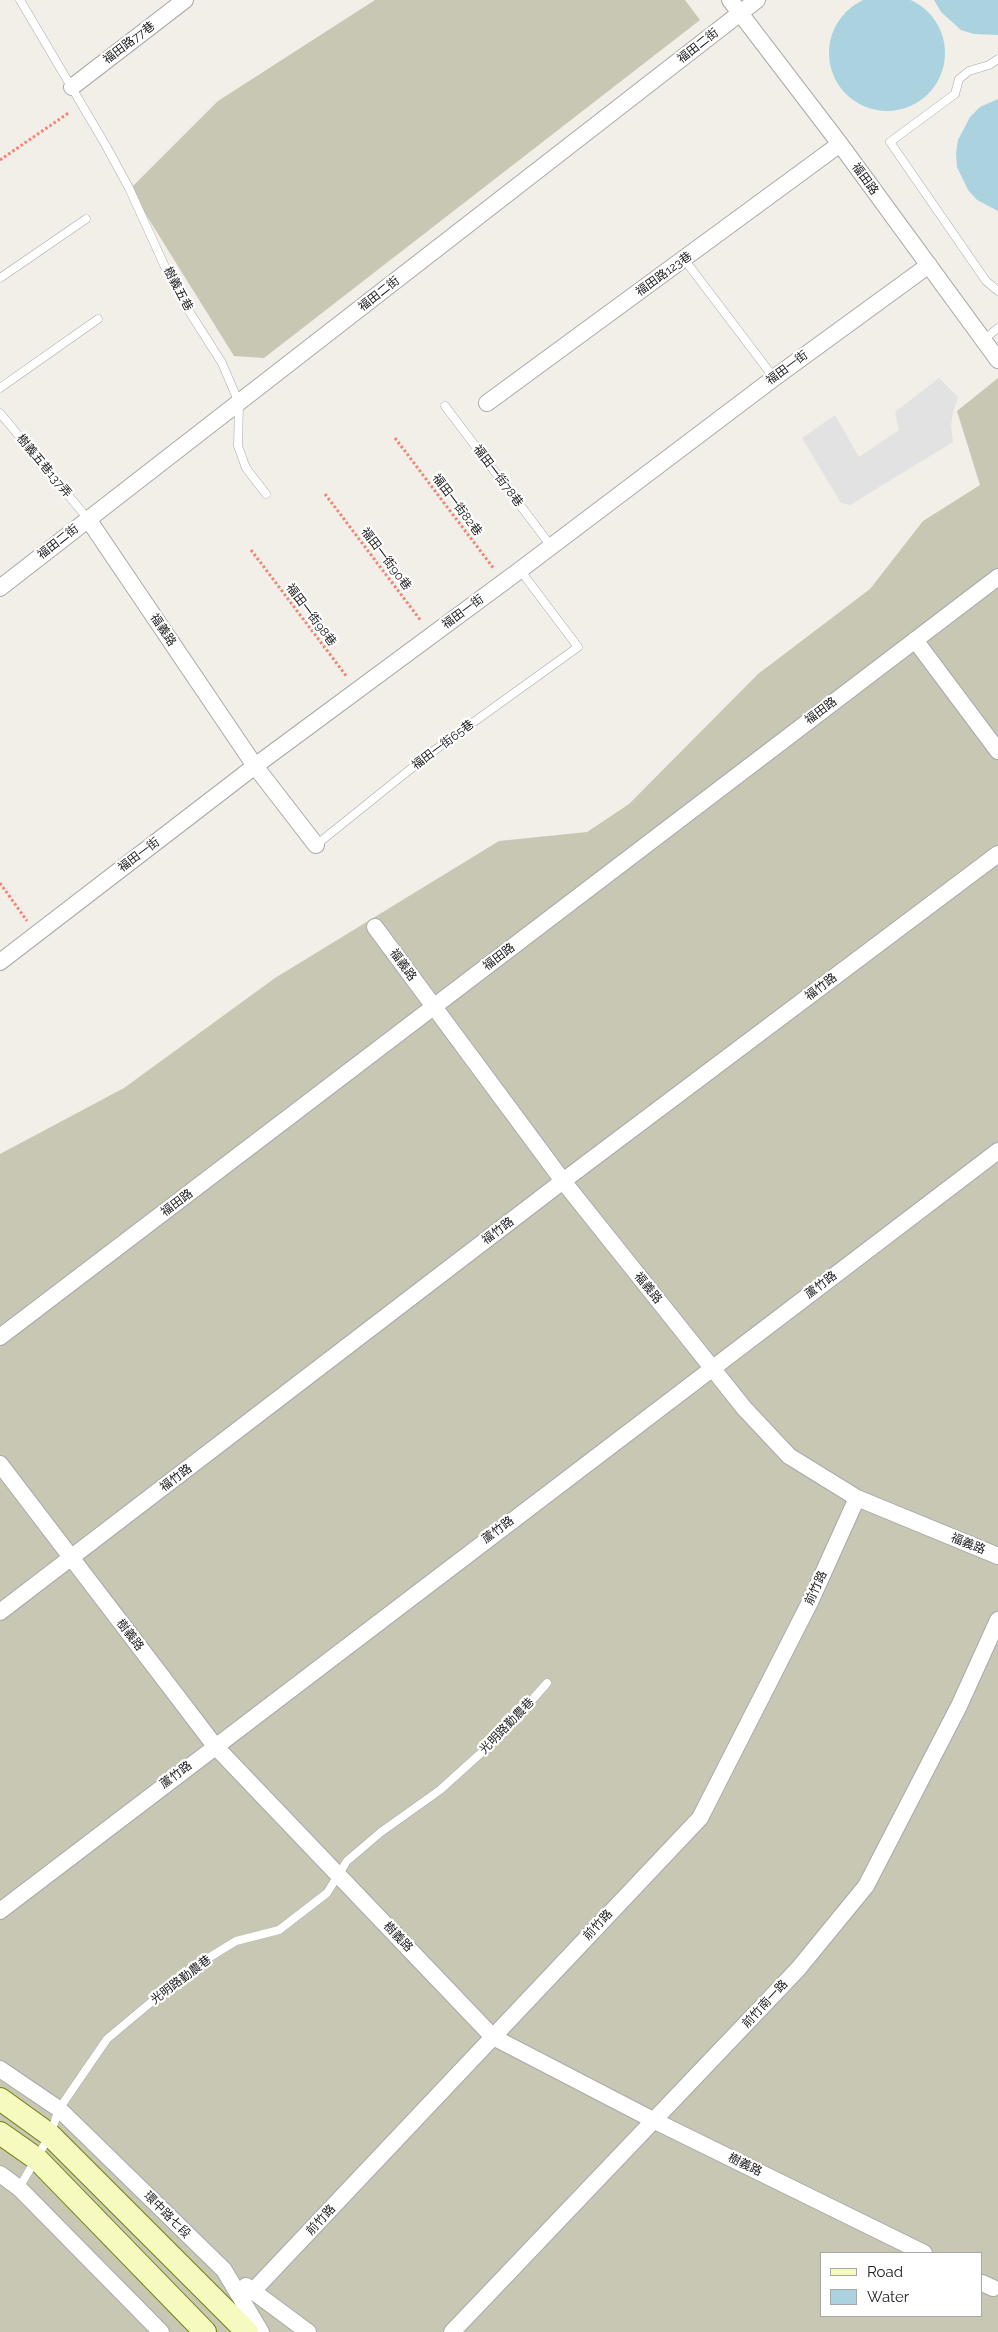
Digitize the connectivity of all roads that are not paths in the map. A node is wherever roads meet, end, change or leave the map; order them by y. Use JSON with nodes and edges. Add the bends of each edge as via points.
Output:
{"nodes":[{"id":1,"x":20,"y":0,"type":"edge"},
{"id":2,"x":185,"y":0,"type":"edge"},
{"id":3,"x":730,"y":0,"type":"edge"},
{"id":4,"x":757,"y":0,"type":"edge"},
{"id":5,"x":740,"y":13,"type":"junction"},
{"id":6,"x":998,"y":59,"type":"edge"},
{"id":7,"x":72,"y":87,"type":"junction"},
{"id":8,"x":840,"y":144,"type":"junction"},
{"id":9,"x":86,"y":219,"type":"dead end"},
{"id":10,"x":684,"y":259,"type":"junction"},
{"id":11,"x":929,"y":265,"type":"junction"},
{"id":12,"x":0,"y":278,"type":"edge"},
{"id":13,"x":998,"y":290,"type":"edge"},
{"id":14,"x":98,"y":319,"type":"dead end"},
{"id":15,"x":998,"y":328,"type":"edge"},
{"id":16,"x":983,"y":340,"type":"junction"},
{"id":17,"x":998,"y":360,"type":"edge"},
{"id":18,"x":774,"y":378,"type":"junction"},
{"id":19,"x":0,"y":388,"type":"edge"},
{"id":20,"x":239,"y":403,"type":"junction"},
{"id":21,"x":487,"y":403,"type":"dead end"},
{"id":22,"x":445,"y":406,"type":"dead end"},
{"id":23,"x":0,"y":413,"type":"edge"},
{"id":24,"x":266,"y":494,"type":"dead end"},
{"id":25,"x":88,"y":519,"type":"junction"},
{"id":26,"x":552,"y":546,"type":"junction"},
{"id":27,"x":520,"y":570,"type":"junction"},
{"id":28,"x":998,"y":577,"type":"edge"},
{"id":29,"x":0,"y":588,"type":"edge"},
{"id":30,"x":915,"y":640,"type":"junction"},
{"id":31,"x":998,"y":751,"type":"edge"},
{"id":32,"x":255,"y":766,"type":"junction"},
{"id":33,"x":316,"y":845,"type":"joint"},
{"id":34,"x":998,"y":854,"type":"edge"},
{"id":35,"x":375,"y":927,"type":"dead end"},
{"id":36,"x":0,"y":962,"type":"edge"},
{"id":37,"x":433,"y":1007,"type":"junction"},
{"id":38,"x":998,"y":1151,"type":"edge"},
{"id":39,"x":563,"y":1181,"type":"junction"},
{"id":40,"x":0,"y":1337,"type":"edge"},
{"id":41,"x":712,"y":1368,"type":"junction"},
{"id":42,"x":0,"y":1464,"type":"edge"},
{"id":43,"x":857,"y":1498,"type":"junction"},
{"id":44,"x":998,"y":1556,"type":"edge"},
{"id":45,"x":71,"y":1558,"type":"junction"},
{"id":46,"x":0,"y":1612,"type":"edge"},
{"id":47,"x":998,"y":1620,"type":"edge"},
{"id":48,"x":547,"y":1684,"type":"dead end"},
{"id":49,"x":215,"y":1746,"type":"junction"},
{"id":50,"x":338,"y":1875,"type":"junction"},
{"id":51,"x":0,"y":1910,"type":"edge"},
{"id":52,"x":492,"y":2037,"type":"junction"},
{"id":53,"x":0,"y":2069,"type":"edge"},
{"id":54,"x":0,"y":2099,"type":"edge"},
{"id":55,"x":59,"y":2108,"type":"junction"},
{"id":56,"x":655,"y":2121,"type":"junction"},
{"id":57,"x":0,"y":2133,"type":"edge"},
{"id":58,"x":50,"y":2135,"type":"junction"},
{"id":59,"x":37,"y":2160,"type":"junction"},
{"id":60,"x":0,"y":2174,"type":"edge"},
{"id":61,"x":19,"y":2188,"type":"junction"},
{"id":62,"x":922,"y":2252,"type":"edge"},
{"id":63,"x":224,"y":2270,"type":"junction"},
{"id":64,"x":253,"y":2292,"type":"junction"},
{"id":65,"x":161,"y":2332,"type":"edge"},
{"id":66,"x":205,"y":2332,"type":"edge"},
{"id":67,"x":247,"y":2332,"type":"edge"},
{"id":68,"x":261,"y":2332,"type":"edge"},
{"id":69,"x":308,"y":2332,"type":"edge"},
{"id":70,"x":452,"y":2332,"type":"edge"}],
"edges":[{"from":1,"to":7,"type":"lane","name":"樹義五巷"},
{"from":2,"to":7,"type":"street","name":"福田路77巷"},
{"from":3,"to":5,"type":"street","name":"福田路"},
{"from":4,"to":5,"type":"street","name":"福田二街"},
{"from":5,"to":8,"type":"street","name":"福田路"},
{"from":5,"to":20,"type":"street","name":"福田二街"},
{"from":6,"to":13,"type":"lane","via":[[969,71],[959,79],[955,94],[890,142],[986,281]]},
{"from":7,"to":20,"type":"lane","name":"樹義五巷","via":[[129,188],[187,308],[222,363]]},
{"from":8,"to":10,"type":"street","name":"福田路123巷"},
{"from":8,"to":11,"type":"street","name":"福田路"},
{"from":9,"to":12,"type":"lane"},
{"from":10,"to":18,"type":"lane"},
{"from":10,"to":21,"type":"street","name":"福田路123巷"},
{"from":11,"to":16,"type":"street","name":"福田路"},
{"from":11,"to":18,"type":"street","name":"福田一街"},
{"from":14,"to":19,"type":"lane"},
{"from":15,"to":16,"type":"lane"},
{"from":16,"to":17,"type":"street","name":"福田路"},
{"from":18,"to":26,"type":"street","name":"福田一街"},
{"from":20,"to":24,"type":"lane","name":"樹義五巷","via":[[238,446],[246,468]]},
{"from":20,"to":25,"type":"street","name":"福田二街"},
{"from":22,"to":26,"type":"lane","name":"福田一街78巷"},
{"from":23,"to":25,"type":"lane","name":"樹義五巷137弄"},
{"from":25,"to":29,"type":"street","name":"福田二街"},
{"from":25,"to":32,"type":"street","name":"福義路"},
{"from":26,"to":27,"type":"street","name":"福田一街"},
{"from":27,"to":32,"type":"street","name":"福田一街"},
{"from":27,"to":33,"type":"lane","name":"福田一街65巷","via":[[578,647],[428,755]]},
{"from":28,"to":30,"type":"street","name":"福田路"},
{"from":30,"to":31,"type":"street"},
{"from":30,"to":37,"type":"street","name":"福田路"},
{"from":32,"to":33,"type":"street","name":"福田一街65巷"},
{"from":32,"to":36,"type":"street","name":"福田一街"},
{"from":34,"to":39,"type":"street","name":"福竹路"},
{"from":35,"to":37,"type":"street","name":"福義路"},
{"from":37,"to":39,"type":"street","name":"福義路"},
{"from":37,"to":40,"type":"street","name":"福田路"},
{"from":38,"to":41,"type":"street","name":"蘆竹路"},
{"from":39,"to":41,"type":"street","name":"福義路"},
{"from":39,"to":45,"type":"street","name":"福竹路"},
{"from":41,"to":43,"type":"street","name":"福義路","via":[[789,1456]]},
{"from":41,"to":49,"type":"street","name":"蘆竹路"},
{"from":42,"to":45,"type":"street","name":"樹義路"},
{"from":43,"to":44,"type":"street","name":"福義路"},
{"from":43,"to":52,"type":"street","name":"前竹路","via":[[811,1600],[700,1818]]},
{"from":45,"to":46,"type":"street","name":"福竹路"},
{"from":45,"to":49,"type":"street","name":"樹義路"},
{"from":47,"to":56,"type":"street","name":"前竹南一路","via":[[959,1706],[866,1886],[798,1969]]},
{"from":48,"to":50,"type":"lane","name":"光明路勤農巷","via":[[502,1734],[440,1790],[347,1861]]},
{"from":49,"to":50,"type":"street","name":"樹義路"},
{"from":49,"to":51,"type":"street","name":"蘆竹路"},
{"from":50,"to":52,"type":"street","name":"樹義路"},
{"from":50,"to":55,"type":"lane","name":"光明路勤農巷","via":[[327,1893],[279,1930],[236,1941],[192,1968],[107,2039]]},
{"from":52,"to":56,"type":"street","name":"樹義路"},
{"from":52,"to":64,"type":"street","name":"前竹路"},
{"from":53,"to":55,"type":"street","name":"環中路七段"},
{"from":54,"to":58,"type":"street"},
{"from":55,"to":58,"type":"lane","name":"光明路勤農巷"},
{"from":55,"to":63,"type":"street","name":"環中路七段"},
{"from":56,"to":62,"type":"street","name":"樹義路"},
{"from":56,"to":70,"type":"street","name":"前竹南一路"},
{"from":57,"to":59,"type":"street"},
{"from":58,"to":59,"type":"lane","name":"光明路勤農巷"},
{"from":58,"to":67,"type":"street"},
{"from":59,"to":61,"type":"lane","name":"光明路勤農巷"},
{"from":59,"to":66,"type":"street"},
{"from":60,"to":61,"type":"street"},
{"from":61,"to":65,"type":"street"},
{"from":63,"to":64,"type":"street"},
{"from":63,"to":68,"type":"street","name":"環中路七段"},
{"from":64,"to":69,"type":"street"}]}
